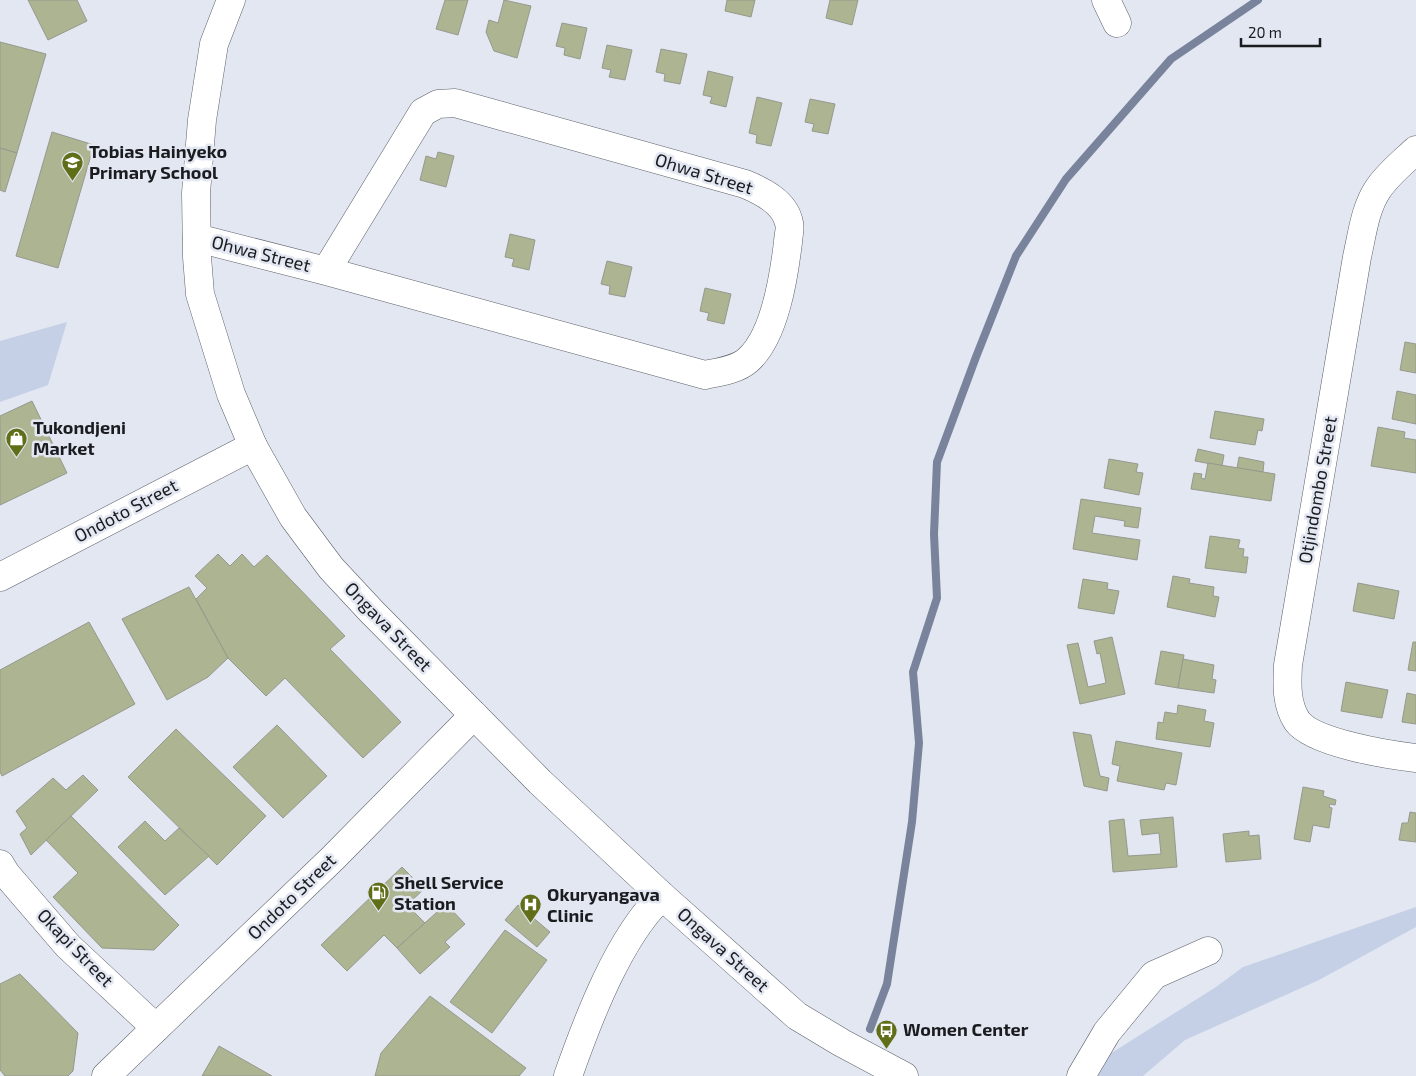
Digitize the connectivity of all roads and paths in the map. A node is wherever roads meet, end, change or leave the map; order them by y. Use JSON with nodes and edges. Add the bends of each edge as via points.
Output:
{"nodes":[{"id":1,"x":230,"y":0,"type":"edge"},
{"id":2,"x":1416,"y":150,"type":"edge"},
{"id":3,"x":196,"y":238,"type":"junction"},
{"id":4,"x":326,"y":271,"type":"junction"},
{"id":5,"x":253,"y":446,"type":"junction"},
{"id":6,"x":0,"y":577,"type":"edge"},
{"id":7,"x":474,"y":715,"type":"junction"},
{"id":8,"x":1416,"y":758,"type":"edge"},
{"id":9,"x":0,"y":864,"type":"edge"},
{"id":10,"x":662,"y":896,"type":"junction"},
{"id":11,"x":1208,"y":951,"type":"dead end"},
{"id":12,"x":156,"y":1028,"type":"junction"},
{"id":13,"x":106,"y":1076,"type":"edge"},
{"id":14,"x":568,"y":1076,"type":"edge"},
{"id":15,"x":904,"y":1076,"type":"edge"},
{"id":16,"x":1081,"y":1076,"type":"edge"}],
"edges":[{"from":1,"to":3,"type":"street","name":"Ongava Street","via":[[208,70],[197,184]]},
{"from":2,"to":8,"type":"street","name":"Otjindombo Street","via":[[1377,191],[1369,208],[1357,257],[1288,665],[1286,694],[1297,721],[1320,738]]},
{"from":3,"to":4,"type":"street","name":"Ohwa Street"},
{"from":3,"to":5,"type":"street","name":"Ongava Street","via":[[203,303],[227,385]]},
{"from":4,"to":4,"type":"street","name":"Ohwa Street","via":[[705,375],[747,361],[760,346],[780,289],[789,223],[781,207],[765,193],[745,184],[455,103],[438,104],[423,112]]},
{"from":5,"to":6,"type":"street","name":"Ondoto Street"},
{"from":5,"to":7,"type":"street","name":"Ongava Street","via":[[294,517],[331,568]]},
{"from":7,"to":10,"type":"street","name":"Ongava Street"},
{"from":7,"to":12,"type":"street","name":"Ondoto Street","via":[[333,858]]},
{"from":9,"to":12,"type":"street","name":"Okapi Street","via":[[68,946]]},
{"from":10,"to":14,"type":"street","via":[[646,911],[626,941]]},
{"from":10,"to":15,"type":"street","name":"Ongava Street","via":[[797,1016]]},
{"from":11,"to":16,"type":"street","via":[[1154,976],[1107,1032]]},
{"from":12,"to":13,"type":"street","name":"Ondoto Street"}]}
